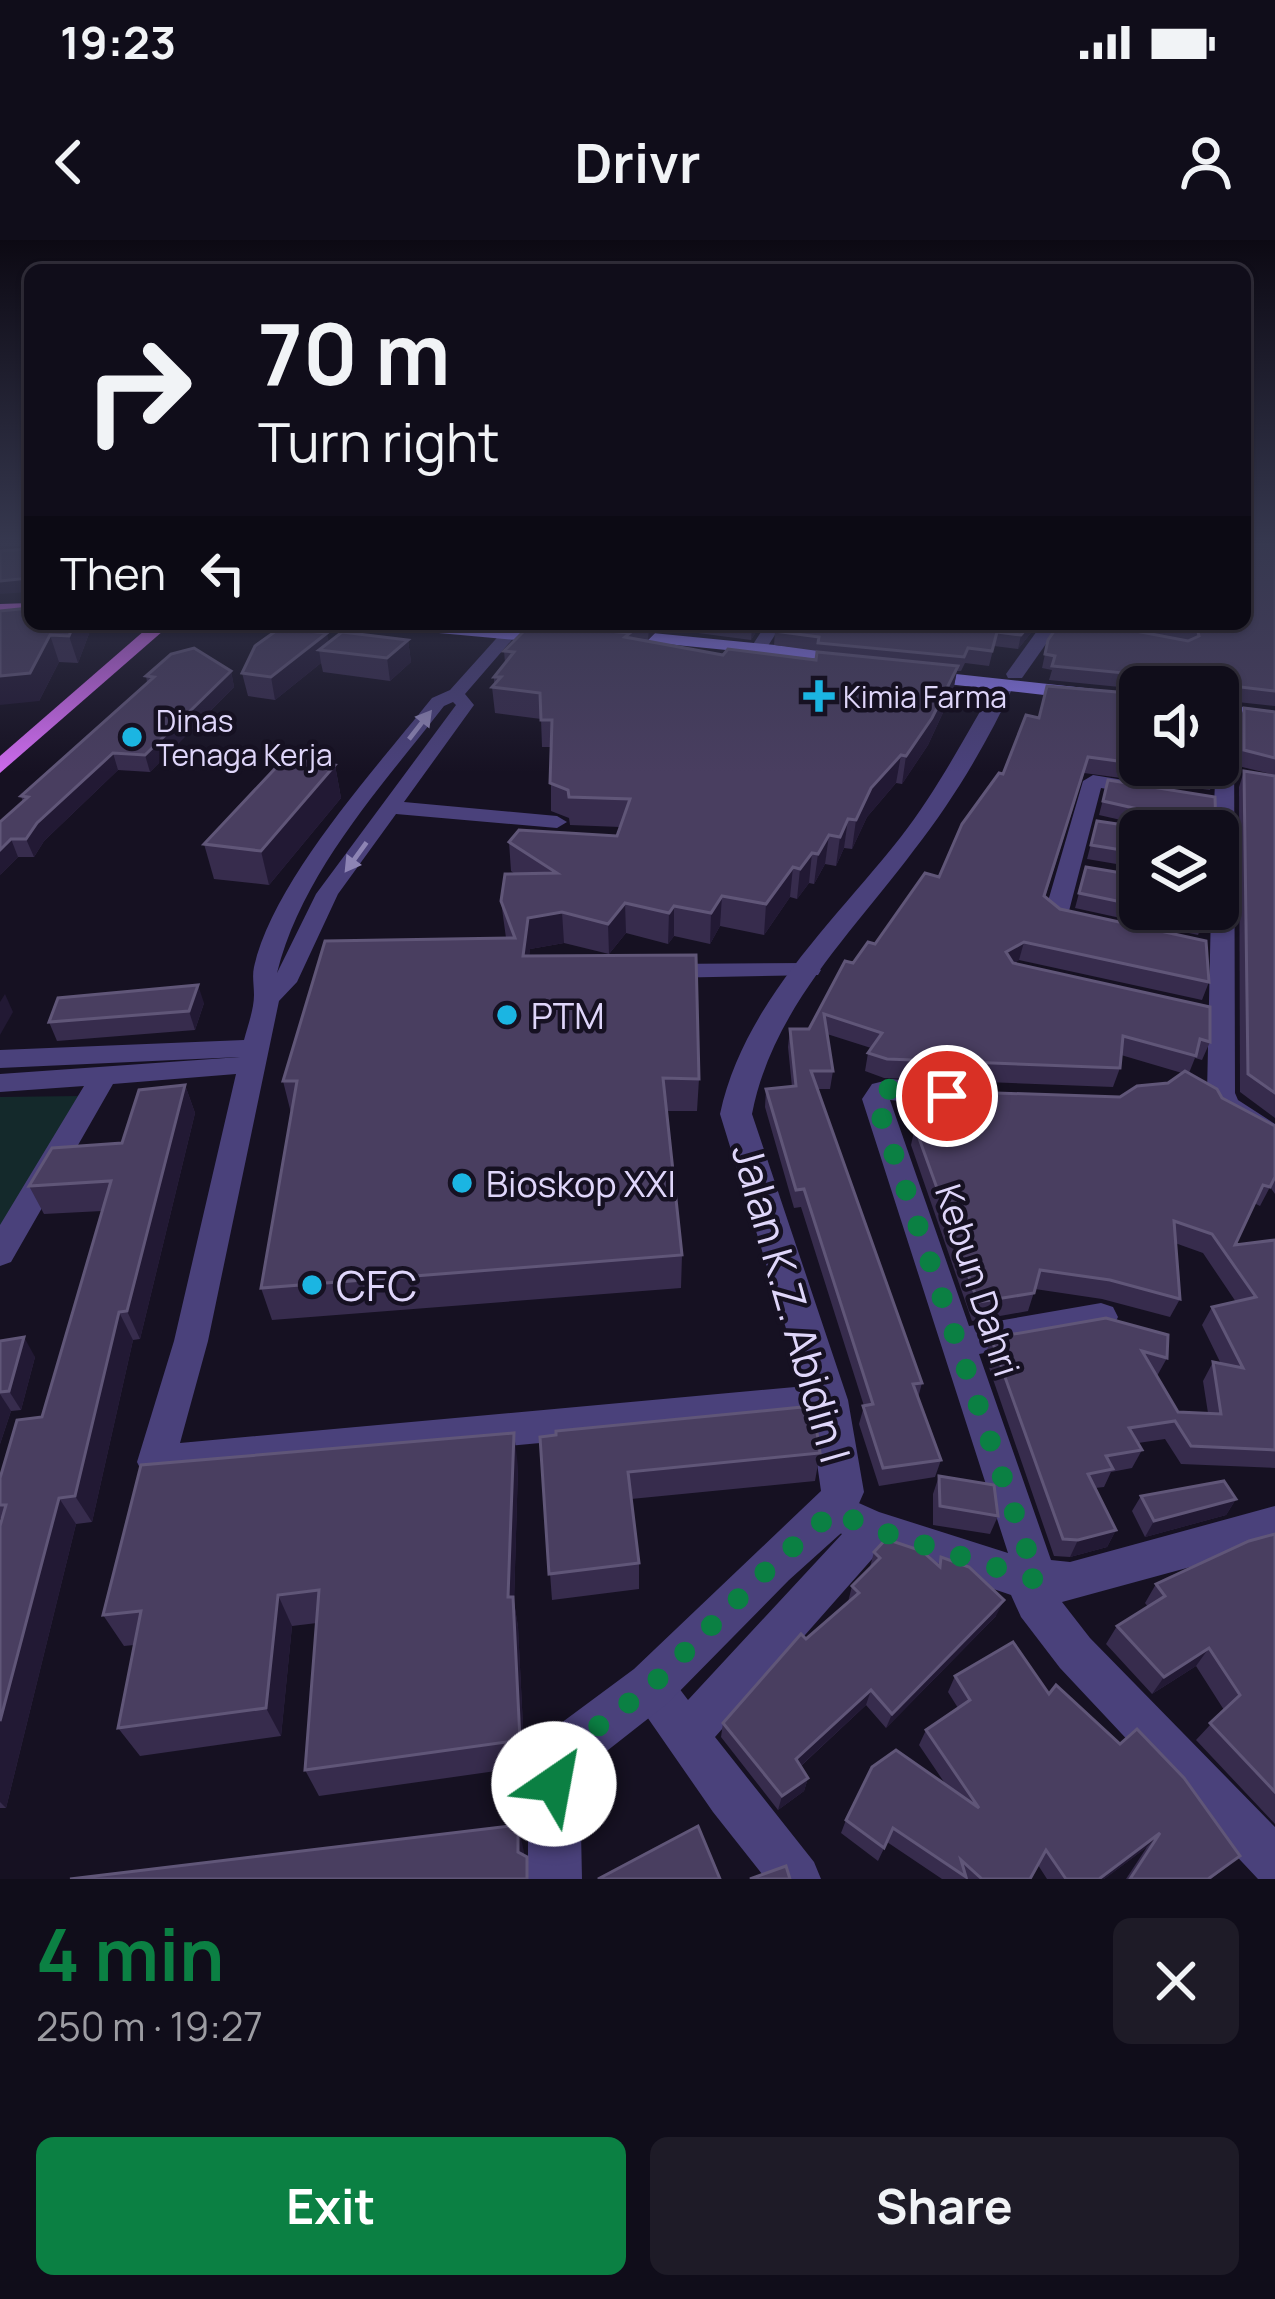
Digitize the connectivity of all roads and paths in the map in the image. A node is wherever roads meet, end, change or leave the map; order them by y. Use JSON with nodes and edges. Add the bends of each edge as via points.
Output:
{"nodes":[{"id":1,"x":155,"y":630,"type":"edge"},
{"id":2,"x":512,"y":630,"type":"edge"},
{"id":3,"x":523,"y":630,"type":"edge"},
{"id":4,"x":621,"y":630,"type":"edge"},
{"id":5,"x":770,"y":630,"type":"edge"},
{"id":6,"x":1049,"y":630,"type":"edge"},
{"id":7,"x":758,"y":649,"type":"junction"},
{"id":8,"x":882,"y":667,"type":"junction"},
{"id":9,"x":1010,"y":680,"type":"junction"},
{"id":10,"x":1119,"y":688,"type":"edge"},
{"id":11,"x":456,"y":694,"type":"junction"},
{"id":12,"x":1119,"y":697,"type":"edge"},
{"id":13,"x":1275,"y":704,"type":"edge"},
{"id":14,"x":1239,"y":705,"type":"edge"},
{"id":15,"x":1239,"y":710,"type":"edge"},
{"id":16,"x":1275,"y":717,"type":"edge"},
{"id":17,"x":0,"y":767,"type":"edge"},
{"id":18,"x":1159,"y":792,"type":"edge"},
{"id":19,"x":390,"y":807,"type":"junction"},
{"id":20,"x":557,"y":822,"type":"dead end"},
{"id":21,"x":1098,"y":924,"type":"edge"},
{"id":22,"x":1217,"y":930,"type":"edge"},
{"id":23,"x":809,"y":970,"type":"junction"},
{"id":24,"x":634,"y":971,"type":"edge"},
{"id":25,"x":267,"y":998,"type":"junction"},
{"id":26,"x":254,"y":1057,"type":"junction"},
{"id":27,"x":0,"y":1059,"type":"edge"},
{"id":28,"x":103,"y":1078,"type":"junction"},
{"id":29,"x":0,"y":1083,"type":"edge"},
{"id":30,"x":1000,"y":1100,"type":"edge"},
{"id":31,"x":1275,"y":1138,"type":"edge"},
{"id":32,"x":0,"y":1253,"type":"edge"},
{"id":33,"x":1101,"y":1317,"type":"edge"},
{"id":34,"x":957,"y":1343,"type":"junction"},
{"id":35,"x":828,"y":1400,"type":"junction"},
{"id":36,"x":853,"y":1520,"type":"junction"},
{"id":37,"x":1275,"y":1525,"type":"edge"},
{"id":38,"x":1031,"y":1579,"type":"junction"},
{"id":39,"x":651,"y":1686,"type":"junction"},
{"id":40,"x":688,"y":1734,"type":"junction"},
{"id":41,"x":1275,"y":1862,"type":"edge"},
{"id":42,"x":555,"y":1879,"type":"edge"},
{"id":43,"x":797,"y":1879,"type":"edge"}],
"edges":[{"from":1,"to":17,"type":"main road"},
{"from":2,"to":11,"type":"street"},
{"from":3,"to":8,"type":"main road"},
{"from":4,"to":7,"type":"main road"},
{"from":5,"to":7,"type":"street"},
{"from":6,"to":9,"type":"street","name":"Jalan K.Z. Abidin I"},
{"from":7,"to":8,"type":"main road"},
{"from":8,"to":9,"type":"main road"},
{"from":9,"to":10,"type":"main road"},
{"from":9,"to":12,"type":"main road"},
{"from":9,"to":23,"type":"street","name":"Jalan K.Z. Abidin I","via":[[950,786]]},
{"from":11,"to":19,"type":"street","via":[[465,705]]},
{"from":25,"to":11,"type":"street","one_way":true,"via":[[263,962],[285,914],[357,806],[438,702]]},
{"from":13,"to":14,"type":"main road"},
{"from":15,"to":16,"type":"main road"},
{"from":18,"to":21,"type":"street","via":[[1093,781],[1092,823],[1056,915]]},
{"from":19,"to":20,"type":"street"},
{"from":19,"to":25,"type":"street","one_way":true,"via":[[327,894],[285,982]]},
{"from":22,"to":31,"type":"street","via":[[1212,1015],[1222,1099]]},
{"from":23,"to":24,"type":"street"},
{"from":23,"to":35,"type":"street","name":"Jalan K.Z. Abidin I","via":[[744,1070],[736,1114]]},
{"from":25,"to":26,"type":"street"},
{"from":26,"to":27,"type":"street"},
{"from":26,"to":28,"type":"street"},
{"from":26,"to":35,"type":"street","via":[[156,1462]]},
{"from":28,"to":29,"type":"street"},
{"from":28,"to":32,"type":"street"},
{"from":30,"to":34,"type":"street","name":"Kebun Dahri","via":[[892,1088],[877,1096]]},
{"from":33,"to":34,"type":"street"},
{"from":34,"to":38,"type":"street","name":"Kebun Dahri"},
{"from":35,"to":36,"type":"street","name":"Jalan K.Z. Abidin I"},
{"from":36,"to":38,"type":"street"},
{"from":36,"to":39,"type":"street","name":"Jalan K.Z. Abidin I","via":[[760,1576]]},
{"from":36,"to":40,"type":"street"},
{"from":37,"to":38,"type":"street","via":[[1070,1582]]},
{"from":38,"to":41,"type":"street","name":"Kebun Dahri","via":[[1036,1602],[1076,1653]]},
{"from":39,"to":40,"type":"street"},
{"from":39,"to":42,"type":"street","name":"Jalan K.Z. Abidin I","via":[[561,1761]]},
{"from":40,"to":43,"type":"street"}]}
